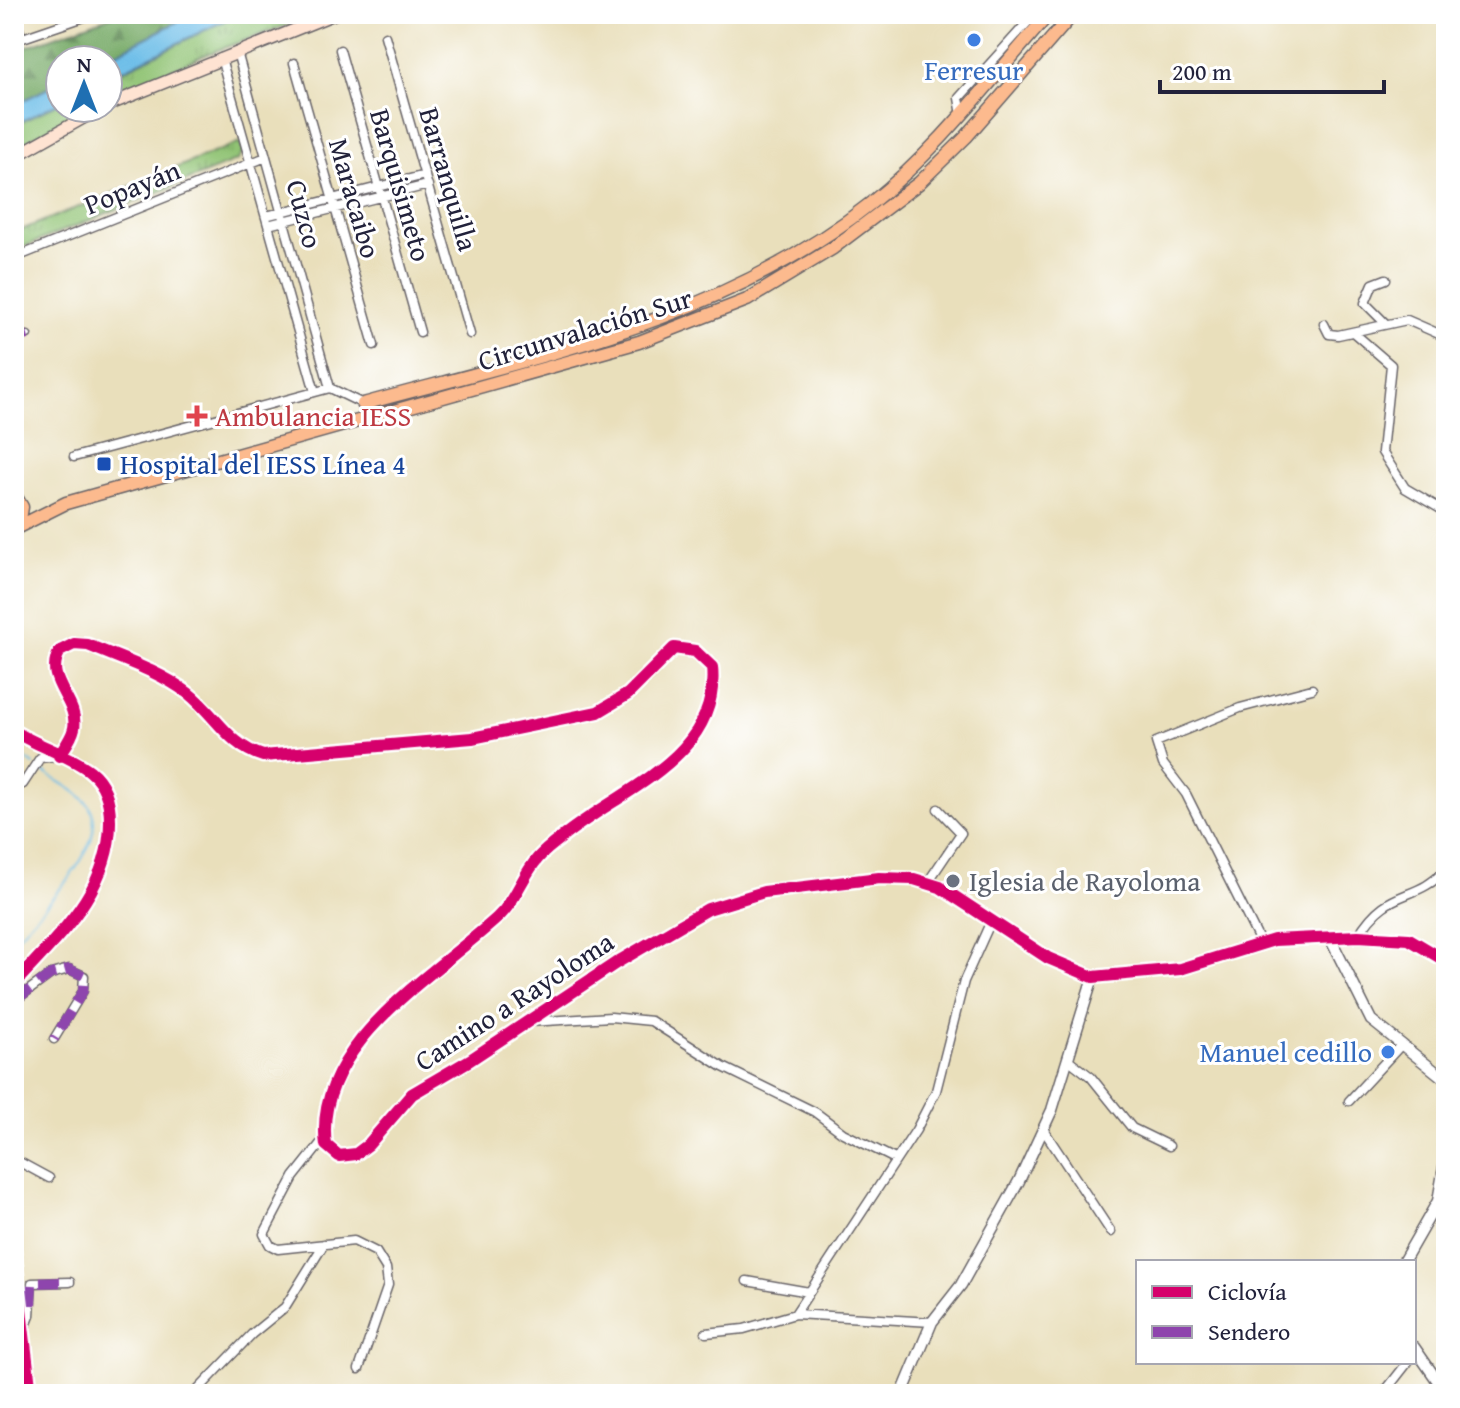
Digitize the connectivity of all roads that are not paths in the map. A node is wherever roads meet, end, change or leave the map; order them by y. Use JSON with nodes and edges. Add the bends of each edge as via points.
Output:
{"nodes":[{"id":1,"x":93,"y":14,"type":"edge"},
{"id":2,"x":334,"y":14,"type":"edge"},
{"id":3,"x":1035,"y":14,"type":"edge"},
{"id":4,"x":1049,"y":14,"type":"edge"},
{"id":5,"x":1073,"y":14,"type":"edge"},
{"id":6,"x":14,"y":16,"type":"edge"},
{"id":7,"x":385,"y":36,"type":"dead end"},
{"id":8,"x":18,"y":39,"type":"edge"},
{"id":9,"x":340,"y":50,"type":"dead end"},
{"id":10,"x":237,"y":52,"type":"junction"},
{"id":11,"x":221,"y":58,"type":"junction"},
{"id":12,"x":294,"y":63,"type":"dead end"},
{"id":13,"x":124,"y":98,"type":"edge"},
{"id":14,"x":962,"y":115,"type":"junction"},
{"id":15,"x":73,"y":124,"type":"edge"},
{"id":16,"x":14,"y":157,"type":"edge"},
{"id":17,"x":266,"y":157,"type":"junction"},
{"id":18,"x":251,"y":163,"type":"junction"},
{"id":19,"x":425,"y":175,"type":"junction"},
{"id":20,"x":428,"y":185,"type":"junction"},
{"id":21,"x":379,"y":187,"type":"junction"},
{"id":22,"x":382,"y":197,"type":"junction"},
{"id":23,"x":334,"y":203,"type":"junction"},
{"id":24,"x":282,"y":216,"type":"junction"},
{"id":25,"x":267,"y":220,"type":"junction"},
{"id":26,"x":14,"y":258,"type":"edge"},
{"id":27,"x":1386,"y":279,"type":"dead end"},
{"id":28,"x":1385,"y":323,"type":"junction"},
{"id":29,"x":1324,"y":324,"type":"dead end"},
{"id":30,"x":420,"y":332,"type":"dead end"},
{"id":31,"x":1354,"y":333,"type":"junction"},
{"id":32,"x":470,"y":334,"type":"dead end"},
{"id":33,"x":28,"y":335,"type":"dead end"},
{"id":34,"x":1446,"y":337,"type":"edge"},
{"id":35,"x":14,"y":338,"type":"edge"},
{"id":36,"x":374,"y":345,"type":"dead end"},
{"id":37,"x":330,"y":388,"type":"junction"},
{"id":38,"x":315,"y":392,"type":"junction"},
{"id":39,"x":363,"y":404,"type":"joint"},
{"id":40,"x":74,"y":457,"type":"dead end"},
{"id":41,"x":14,"y":494,"type":"edge"},
{"id":42,"x":1446,"y":512,"type":"edge"},
{"id":43,"x":16,"y":529,"type":"edge"},
{"id":44,"x":1312,"y":689,"type":"dead end"},
{"id":45,"x":14,"y":731,"type":"edge"},
{"id":46,"x":29,"y":741,"type":"junction"},
{"id":47,"x":59,"y":756,"type":"junction"},
{"id":48,"x":39,"y":759,"type":"junction"},
{"id":49,"x":14,"y":788,"type":"edge"},
{"id":50,"x":938,"y":809,"type":"dead end"},
{"id":51,"x":1446,"y":869,"type":"edge"},
{"id":52,"x":928,"y":882,"type":"junction"},
{"id":53,"x":991,"y":921,"type":"junction"},
{"id":54,"x":1358,"y":936,"type":"junction"},
{"id":55,"x":1330,"y":938,"type":"junction"},
{"id":56,"x":1261,"y":944,"type":"junction"},
{"id":57,"x":1446,"y":961,"type":"edge"},
{"id":58,"x":1093,"y":977,"type":"junction"},
{"id":59,"x":14,"y":984,"type":"edge"},
{"id":60,"x":14,"y":1001,"type":"edge"},
{"id":61,"x":528,"y":1022,"type":"junction"},
{"id":62,"x":54,"y":1039,"type":"dead end"},
{"id":63,"x":1401,"y":1045,"type":"junction"},
{"id":64,"x":1069,"y":1060,"type":"junction"},
{"id":65,"x":1446,"y":1080,"type":"edge"},
{"id":66,"x":1349,"y":1101,"type":"dead end"},
{"id":67,"x":1043,"y":1129,"type":"junction"},
{"id":68,"x":325,"y":1137,"type":"junction"},
{"id":69,"x":1169,"y":1146,"type":"dead end"},
{"id":70,"x":1446,"y":1156,"type":"edge"},
{"id":71,"x":14,"y":1159,"type":"edge"},
{"id":72,"x":895,"y":1159,"type":"junction"},
{"id":73,"x":49,"y":1178,"type":"dead end"},
{"id":74,"x":1111,"y":1232,"type":"dead end"},
{"id":75,"x":324,"y":1244,"type":"junction"},
{"id":76,"x":14,"y":1250,"type":"edge"},
{"id":77,"x":1404,"y":1260,"type":"edge"},
{"id":78,"x":16,"y":1275,"type":"edge"},
{"id":79,"x":747,"y":1281,"type":"dead end"},
{"id":80,"x":70,"y":1282,"type":"dead end"},
{"id":81,"x":809,"y":1292,"type":"junction"},
{"id":82,"x":795,"y":1314,"type":"junction"},
{"id":83,"x":932,"y":1322,"type":"junction"},
{"id":84,"x":706,"y":1333,"type":"dead end"},
{"id":85,"x":23,"y":1335,"type":"junction"},
{"id":86,"x":1416,"y":1352,"type":"edge"},
{"id":87,"x":1406,"y":1364,"type":"edge"},
{"id":88,"x":359,"y":1369,"type":"dead end"},
{"id":89,"x":1446,"y":1393,"type":"edge"},
{"id":90,"x":31,"y":1394,"type":"edge"},
{"id":91,"x":194,"y":1394,"type":"edge"},
{"id":92,"x":902,"y":1394,"type":"edge"},
{"id":93,"x":1383,"y":1394,"type":"edge"}],
"edges":[{"from":1,"to":8,"type":"street"},
{"from":2,"to":10,"type":"main road"},
{"from":3,"to":14,"type":"street","via":[[959,98]]},
{"from":4,"to":14,"type":"highway","name":"Circunvalación Sur"},
{"from":5,"to":43,"type":"highway","name":"Circunvalación Sur","via":[[919,183],[833,248],[747,300],[639,342],[66,503]]},
{"from":6,"to":8,"type":"street"},
{"from":7,"to":19,"type":"street","name":"Barranquilla"},
{"from":9,"to":21,"type":"street","name":"Barquisimeto"},
{"from":10,"to":11,"type":"main road"},
{"from":10,"to":17,"type":"street","name":"Cuzco"},
{"from":11,"to":13,"type":"main road"},
{"from":11,"to":18,"type":"street","name":"Cuzco"},
{"from":12,"to":23,"type":"street","name":"Maracaibo"},
{"from":14,"to":39,"type":"highway","name":"Circunvalación Sur","via":[[871,203],[798,254],[732,290],[612,334]]},
{"from":15,"to":16,"type":"main road"},
{"from":17,"to":18,"type":"street","name":"Popayán"},
{"from":17,"to":24,"type":"street","name":"Cuzco"},
{"from":18,"to":25,"type":"street","name":"Cuzco"},
{"from":18,"to":26,"type":"street","name":"Popayán"},
{"from":19,"to":20,"type":"street","name":"Barranquilla"},
{"from":19,"to":21,"type":"street"},
{"from":20,"to":22,"type":"street"},
{"from":20,"to":32,"type":"street","name":"Barranquilla"},
{"from":21,"to":22,"type":"street","name":"Barquisimeto"},
{"from":21,"to":23,"type":"street"},
{"from":22,"to":23,"type":"street"},
{"from":22,"to":30,"type":"street","name":"Barquisimeto"},
{"from":23,"to":24,"type":"street"},
{"from":23,"to":36,"type":"street","name":"Maracaibo"},
{"from":24,"to":25,"type":"street"},
{"from":24,"to":37,"type":"street","name":"Cuzco"},
{"from":25,"to":38,"type":"street","name":"Cuzco"},
{"from":27,"to":28,"type":"street","via":[[1373,284],[1365,303]]},
{"from":28,"to":31,"type":"street"},
{"from":28,"to":34,"type":"street","via":[[1407,320]]},
{"from":29,"to":31,"type":"street","via":[[1329,334]]},
{"from":31,"to":42,"type":"street","via":[[1391,365],[1382,452],[1405,488]]},
{"from":33,"to":35,"type":"street"},
{"from":37,"to":38,"type":"street"},
{"from":37,"to":39,"type":"street"},
{"from":38,"to":40,"type":"street"},
{"from":41,"to":43,"type":"highway","via":[[22,507]]},
{"from":44,"to":56,"type":"street","via":[[1240,708],[1156,742]]},
{"from":45,"to":46,"type":"main road"},
{"from":46,"to":47,"type":"main road"},
{"from":46,"to":48,"type":"street"},
{"from":47,"to":48,"type":"street"},
{"from":47,"to":59,"type":"main road","via":[[89,770],[104,788],[110,837],[95,887]]},
{"from":47,"to":68,"type":"street","name":"Camino a Rayoloma","via":[[74,721],[54,669],[60,651],[74,644],[88,645],[174,683],[234,741],[263,756],[472,738],[598,712],[628,694],[674,648],[695,651],[712,667],[706,715],[676,758],[595,811],[538,858],[499,917],[413,985],[359,1044],[329,1097]]},
{"from":48,"to":49,"type":"street","via":[[23,784]]},
{"from":50,"to":52,"type":"street","via":[[961,833]]},
{"from":51,"to":54,"type":"street","via":[[1434,883],[1388,901],[1371,914]]},
{"from":52,"to":53,"type":"street","name":"Camino a Rayoloma"},
{"from":52,"to":61,"type":"street","name":"Camino a Rayoloma","via":[[899,877],[764,892],[708,909]]},
{"from":53,"to":58,"type":"street","name":"Camino a Rayoloma","via":[[1048,958]]},
{"from":53,"to":72,"type":"street","via":[[964,981],[936,1091]]},
{"from":54,"to":55,"type":"street","name":"Camino a Rayoloma"},
{"from":54,"to":57,"type":"street","name":"Camino a Rayoloma","via":[[1409,939]]},
{"from":55,"to":56,"type":"street","name":"Camino a Rayoloma"},
{"from":55,"to":63,"type":"street","via":[[1371,1020]]},
{"from":56,"to":58,"type":"street","name":"Camino a Rayoloma","via":[[1180,969]]},
{"from":58,"to":64,"type":"street"},
{"from":60,"to":62,"type":"street","via":[[51,974],[69,969],[84,976],[83,991]]},
{"from":61,"to":68,"type":"street","name":"Camino a Rayoloma","via":[[412,1094],[356,1154],[339,1156]]},
{"from":61,"to":72,"type":"street","via":[[611,1017],[651,1021],[723,1067]]},
{"from":63,"to":65,"type":"street"},
{"from":63,"to":66,"type":"street"},
{"from":64,"to":67,"type":"street"},
{"from":64,"to":69,"type":"street","via":[[1091,1077],[1132,1128]]},
{"from":67,"to":74,"type":"street"},
{"from":67,"to":83,"type":"street","via":[[961,1285]]},
{"from":68,"to":75,"type":"street","via":[[294,1177],[264,1234],[278,1249]]},
{"from":70,"to":77,"type":"street","via":[[1438,1201]]},
{"from":71,"to":73,"type":"street"},
{"from":72,"to":81,"type":"street"},
{"from":75,"to":88,"type":"street","via":[[354,1241],[372,1247],[389,1279]]},
{"from":75,"to":91,"type":"street","via":[[285,1307]]},
{"from":76,"to":78,"type":"main road"},
{"from":78,"to":85,"type":"main road"},
{"from":79,"to":81,"type":"street"},
{"from":80,"to":85,"type":"street","via":[[32,1283]]},
{"from":81,"to":82,"type":"street"},
{"from":82,"to":83,"type":"street"},
{"from":82,"to":84,"type":"street","via":[[744,1329]]},
{"from":83,"to":92,"type":"street"},
{"from":85,"to":90,"type":"main road"},
{"from":86,"to":89,"type":"street"},
{"from":87,"to":93,"type":"street"}]}
